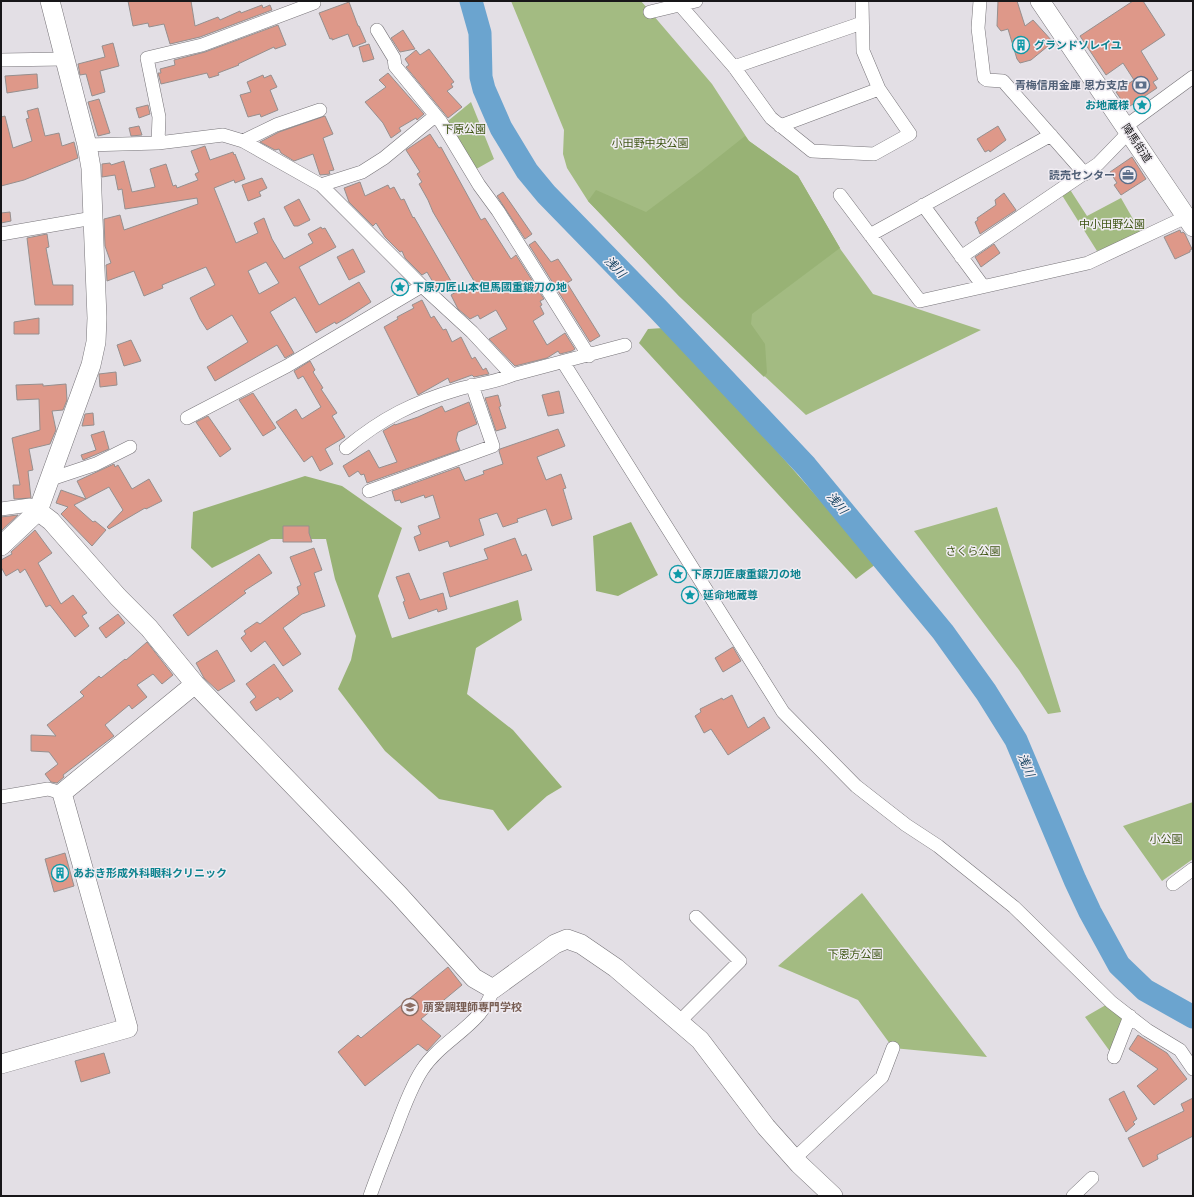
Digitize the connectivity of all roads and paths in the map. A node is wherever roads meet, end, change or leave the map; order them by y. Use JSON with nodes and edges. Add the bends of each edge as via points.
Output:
{"nodes":[{"id":1,"x":50,"y":1,"type":"edge"},
{"id":2,"x":696,"y":1,"type":"edge"},
{"id":3,"x":862,"y":1,"type":"edge"},
{"id":4,"x":980,"y":1,"type":"edge"},
{"id":5,"x":1040,"y":1,"type":"edge"},
{"id":6,"x":314,"y":3,"type":"dead end"},
{"id":7,"x":680,"y":5,"type":"junction"},
{"id":8,"x":650,"y":12,"type":"dead end"},
{"id":9,"x":862,"y":23,"type":"junction"},
{"id":10,"x":377,"y":30,"type":"dead end"},
{"id":11,"x":63,"y":59,"type":"junction"},
{"id":12,"x":1,"y":60,"type":"edge"},
{"id":13,"x":734,"y":67,"type":"junction"},
{"id":14,"x":1193,"y":78,"type":"edge"},
{"id":15,"x":879,"y":89,"type":"junction"},
{"id":16,"x":320,"y":110,"type":"dead end"},
{"id":17,"x":435,"y":116,"type":"junction"},
{"id":18,"x":780,"y":126,"type":"junction"},
{"id":19,"x":1128,"y":129,"type":"junction"},
{"id":20,"x":1050,"y":135,"type":"junction"},
{"id":21,"x":243,"y":141,"type":"junction"},
{"id":22,"x":158,"y":143,"type":"junction"},
{"id":23,"x":87,"y":145,"type":"junction"},
{"id":24,"x":1085,"y":174,"type":"junction"},
{"id":25,"x":321,"y":185,"type":"junction"},
{"id":26,"x":840,"y":195,"type":"dead end"},
{"id":27,"x":923,"y":205,"type":"junction"},
{"id":28,"x":93,"y":218,"type":"junction"},
{"id":29,"x":1190,"y":222,"type":"edge"},
{"id":30,"x":1,"y":234,"type":"edge"},
{"id":31,"x":870,"y":236,"type":"junction"},
{"id":32,"x":961,"y":257,"type":"junction"},
{"id":33,"x":422,"y":286,"type":"junction"},
{"id":34,"x":982,"y":286,"type":"junction"},
{"id":35,"x":625,"y":345,"type":"dead end"},
{"id":36,"x":588,"y":356,"type":"junction"},
{"id":37,"x":563,"y":362,"type":"junction"},
{"id":38,"x":512,"y":375,"type":"junction"},
{"id":39,"x":472,"y":385,"type":"junction"},
{"id":40,"x":187,"y":418,"type":"dead end"},
{"id":41,"x":130,"y":447,"type":"dead end"},
{"id":42,"x":346,"y":448,"type":"dead end"},
{"id":43,"x":51,"y":479,"type":"junction"},
{"id":44,"x":370,"y":491,"type":"dead end"},
{"id":45,"x":1,"y":508,"type":"edge"},
{"id":46,"x":38,"y":511,"type":"junction"},
{"id":47,"x":1,"y":546,"type":"edge"},
{"id":48,"x":195,"y":684,"type":"junction"},
{"id":49,"x":62,"y":793,"type":"junction"},
{"id":50,"x":1,"y":797,"type":"edge"},
{"id":51,"x":1193,"y":869,"type":"edge"},
{"id":52,"x":1173,"y":884,"type":"dead end"},
{"id":53,"x":696,"y":917,"type":"dead end"},
{"id":54,"x":493,"y":989,"type":"junction"},
{"id":55,"x":1130,"y":1016,"type":"junction"},
{"id":56,"x":679,"y":1022,"type":"junction"},
{"id":57,"x":893,"y":1048,"type":"dead end"},
{"id":58,"x":1114,"y":1057,"type":"dead end"},
{"id":59,"x":1,"y":1064,"type":"edge"},
{"id":60,"x":1193,"y":1069,"type":"edge"},
{"id":61,"x":794,"y":1159,"type":"junction"},
{"id":62,"x":1092,"y":1178,"type":"dead end"},
{"id":63,"x":370,"y":1196,"type":"edge"},
{"id":64,"x":833,"y":1196,"type":"edge"},
{"id":65,"x":1073,"y":1196,"type":"edge"}],
"edges":[{"from":1,"to":11,"type":"street"},
{"from":2,"to":7,"type":"street"},
{"from":3,"to":9,"type":"street"},
{"from":4,"to":20,"type":"street","via":[[978,28],[984,78],[1003,80]]},
{"from":5,"to":19,"type":"street","name":"陣馬街道"},
{"from":6,"to":22,"type":"street","via":[[202,45],[147,58],[159,117]]},
{"from":7,"to":8,"type":"street"},
{"from":7,"to":13,"type":"street"},
{"from":9,"to":13,"type":"street"},
{"from":9,"to":15,"type":"street","via":[[863,51]]},
{"from":10,"to":17,"type":"street","via":[[394,58],[395,66]]},
{"from":11,"to":12,"type":"street"},
{"from":11,"to":23,"type":"street"},
{"from":13,"to":18,"type":"street","via":[[771,118]]},
{"from":14,"to":19,"type":"street"},
{"from":15,"to":18,"type":"street"},
{"from":15,"to":18,"type":"street","via":[[910,134],[874,154],[812,151]]},
{"from":16,"to":21,"type":"street","via":[[276,125]]},
{"from":17,"to":25,"type":"street","via":[[384,158],[362,172]]},
{"from":17,"to":36,"type":"street","via":[[498,211]]},
{"from":19,"to":24,"type":"street","via":[[1098,164]]},
{"from":19,"to":29,"type":"street","name":"陣馬街道"},
{"from":20,"to":24,"type":"street"},
{"from":20,"to":27,"type":"street"},
{"from":21,"to":22,"type":"street","via":[[223,135]]},
{"from":21,"to":25,"type":"street"},
{"from":22,"to":23,"type":"street"},
{"from":23,"to":28,"type":"street","via":[[91,168]]},
{"from":24,"to":32,"type":"street"},
{"from":25,"to":33,"type":"street"},
{"from":26,"to":31,"type":"street"},
{"from":27,"to":31,"type":"street"},
{"from":27,"to":32,"type":"street"},
{"from":28,"to":30,"type":"street"},
{"from":28,"to":43,"type":"street","via":[[97,318],[95,352]]},
{"from":29,"to":34,"type":"street","via":[[1088,263]]},
{"from":31,"to":34,"type":"street","via":[[920,301]]},
{"from":32,"to":34,"type":"street"},
{"from":33,"to":38,"type":"street","via":[[472,332]]},
{"from":33,"to":40,"type":"street","via":[[287,366]]},
{"from":35,"to":36,"type":"street"},
{"from":36,"to":37,"type":"street"},
{"from":37,"to":38,"type":"street"},
{"from":37,"to":55,"type":"street","via":[[783,712],[856,786],[938,846],[1014,907],[1111,1002]]},
{"from":38,"to":39,"type":"street","via":[[498,381]]},
{"from":39,"to":42,"type":"street","via":[[404,408],[367,430]]},
{"from":39,"to":44,"type":"street","via":[[493,446]]},
{"from":41,"to":43,"type":"street","via":[[96,464]]},
{"from":43,"to":46,"type":"street"},
{"from":45,"to":46,"type":"street","via":[[30,505]]},
{"from":46,"to":47,"type":"street"},
{"from":46,"to":48,"type":"street","via":[[51,521],[149,628]]},
{"from":48,"to":49,"type":"street"},
{"from":48,"to":54,"type":"street","via":[[399,896],[474,978]]},
{"from":49,"to":50,"type":"street","via":[[48,789]]},
{"from":49,"to":59,"type":"street","via":[[128,1028]]},
{"from":51,"to":52,"type":"street"},
{"from":53,"to":56,"type":"street","via":[[740,961]]},
{"from":54,"to":56,"type":"street","via":[[555,944],[567,939],[581,944],[616,968]]},
{"from":54,"to":63,"type":"street","via":[[490,1001],[477,1017],[422,1070],[405,1105]]},
{"from":55,"to":58,"type":"street"},
{"from":55,"to":60,"type":"street","via":[[1147,1030],[1180,1050]]},
{"from":56,"to":61,"type":"street","via":[[700,1040],[766,1127]]},
{"from":57,"to":61,"type":"street","via":[[882,1078]]},
{"from":61,"to":64,"type":"street"},
{"from":62,"to":65,"type":"street"}]}
